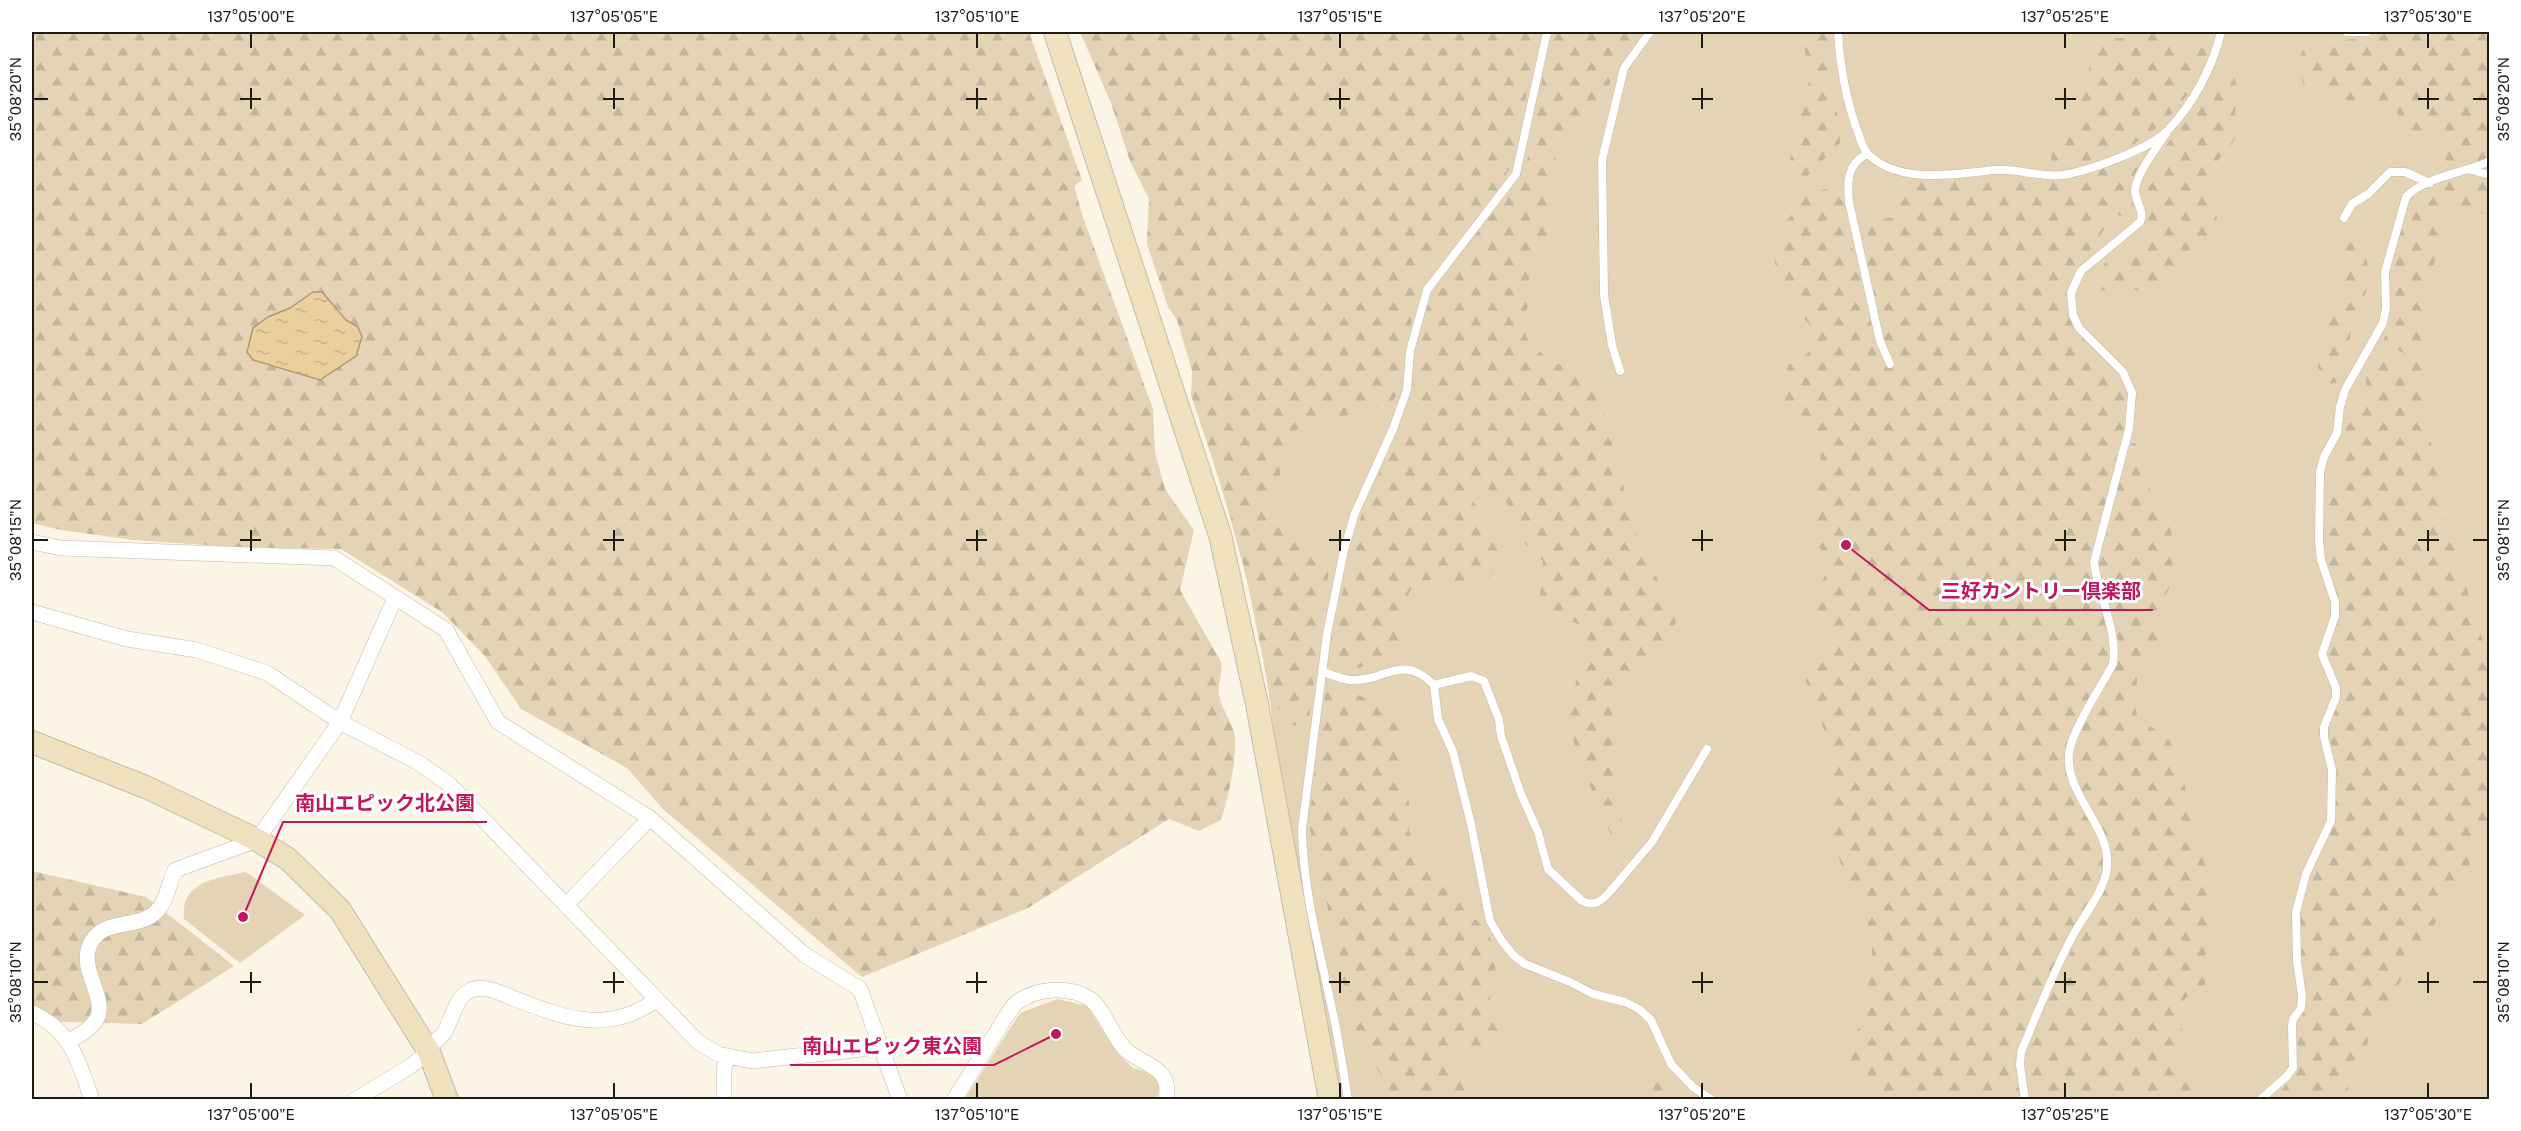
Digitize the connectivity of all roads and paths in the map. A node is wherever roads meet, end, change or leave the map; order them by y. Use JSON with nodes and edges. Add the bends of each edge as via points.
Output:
{"nodes":[{"id":1,"x":1055,"y":32,"type":"edge"},
{"id":2,"x":1546,"y":32,"type":"edge"},
{"id":3,"x":1650,"y":32,"type":"edge"},
{"id":4,"x":1838,"y":32,"type":"edge"},
{"id":5,"x":2221,"y":32,"type":"edge"},
{"id":6,"x":2347,"y":32,"type":"edge"},
{"id":7,"x":2367,"y":32,"type":"edge"},
{"id":8,"x":2166,"y":132,"type":"junction"},
{"id":9,"x":1867,"y":154,"type":"junction"},
{"id":10,"x":2490,"y":161,"type":"edge"},
{"id":11,"x":2471,"y":170,"type":"junction"},
{"id":12,"x":2490,"y":175,"type":"edge"},
{"id":13,"x":2430,"y":183,"type":"junction"},
{"id":14,"x":2344,"y":218,"type":"dead end"},
{"id":15,"x":1890,"y":364,"type":"dead end"},
{"id":16,"x":1620,"y":371,"type":"dead end"},
{"id":17,"x":32,"y":542,"type":"edge"},
{"id":18,"x":395,"y":598,"type":"junction"},
{"id":19,"x":32,"y":612,"type":"edge"},
{"id":20,"x":1322,"y":671,"type":"junction"},
{"id":21,"x":1434,"y":685,"type":"junction"},
{"id":22,"x":340,"y":722,"type":"junction"},
{"id":23,"x":32,"y":742,"type":"edge"},
{"id":24,"x":1707,"y":749,"type":"dead end"},
{"id":25,"x":650,"y":818,"type":"junction"},
{"id":26,"x":257,"y":840,"type":"junction"},
{"id":27,"x":566,"y":905,"type":"junction"},
{"id":28,"x":656,"y":1000,"type":"junction"},
{"id":29,"x":32,"y":1013,"type":"edge"},
{"id":30,"x":69,"y":1041,"type":"junction"},
{"id":31,"x":880,"y":1047,"type":"junction"},
{"id":32,"x":427,"y":1049,"type":"junction"},
{"id":33,"x":727,"y":1056,"type":"junction"},
{"id":34,"x":92,"y":1100,"type":"edge"},
{"id":35,"x":355,"y":1100,"type":"edge"},
{"id":36,"x":447,"y":1100,"type":"edge"},
{"id":37,"x":724,"y":1100,"type":"edge"},
{"id":38,"x":900,"y":1100,"type":"edge"},
{"id":39,"x":954,"y":1100,"type":"edge"},
{"id":40,"x":1166,"y":1100,"type":"edge"},
{"id":41,"x":1329,"y":1100,"type":"edge"},
{"id":42,"x":1348,"y":1100,"type":"edge"},
{"id":43,"x":1712,"y":1100,"type":"edge"},
{"id":44,"x":2025,"y":1100,"type":"edge"},
{"id":45,"x":2260,"y":1100,"type":"edge"}],
"edges":[{"from":1,"to":41,"type":"street","via":[[1220,535],[1257,704]]},
{"from":2,"to":20,"type":"lane","via":[[1516,174],[1427,290],[1410,351],[1407,390],[1355,513],[1344,550]]},
{"from":3,"to":16,"type":"lane","via":[[1624,68],[1602,160],[1604,295]]},
{"from":4,"to":9,"type":"lane","via":[[1843,79]]},
{"from":5,"to":8,"type":"lane","via":[[2203,81]]},
{"from":6,"to":7,"type":"lane"},
{"from":8,"to":9,"type":"lane","via":[[2127,155],[2060,175],[2005,169],[1921,174],[1894,171]]},
{"from":8,"to":44,"type":"lane","via":[[2137,182],[2140,222],[2080,271],[2071,293],[2079,328],[2123,372],[2132,393],[2129,429],[2094,562],[2114,639],[2113,664],[2072,739],[2069,754],[2072,779],[2102,838],[2107,860],[2106,874],[2070,941],[2021,1052]]},
{"from":9,"to":15,"type":"lane","via":[[1858,158],[1847,180],[1849,202],[1880,341]]},
{"from":10,"to":11,"type":"lane"},
{"from":11,"to":12,"type":"lane"},
{"from":11,"to":13,"type":"lane"},
{"from":13,"to":14,"type":"lane","via":[[2405,171],[2390,172],[2352,204]]},
{"from":13,"to":45,"type":"lane","via":[[2412,190],[2402,206],[2385,272],[2383,323],[2345,390],[2337,433],[2320,472],[2321,561],[2335,616],[2322,654],[2336,697],[2324,728],[2332,770],[2331,821],[2306,874],[2296,912],[2302,995],[2301,1008],[2292,1026],[2293,1068]]},
{"from":17,"to":18,"type":"street","via":[[61,548],[334,558]]},
{"from":18,"to":22,"type":"street"},
{"from":18,"to":25,"type":"street","via":[[446,630],[498,722]]},
{"from":19,"to":22,"type":"street","via":[[118,637],[229,659],[267,673]]},
{"from":20,"to":21,"type":"lane","via":[[1348,680],[1414,669]]},
{"from":20,"to":42,"type":"lane","via":[[1302,829],[1302,860]]},
{"from":21,"to":24,"type":"lane","via":[[1471,676],[1484,681],[1548,869],[1588,904],[1600,902],[1652,842]]},
{"from":21,"to":43,"type":"lane","via":[[1438,719],[1453,752],[1490,921],[1502,941],[1525,964],[1639,1009],[1651,1020],[1671,1064]]},
{"from":22,"to":26,"type":"street"},
{"from":22,"to":27,"type":"street","via":[[419,763],[449,784]]},
{"from":23,"to":26,"type":"street","via":[[148,788]]},
{"from":25,"to":27,"type":"street"},
{"from":25,"to":31,"type":"street","via":[[804,955],[860,989]]},
{"from":26,"to":30,"type":"street","via":[[175,870],[156,913],[111,927],[94,938],[88,952],[88,971],[98,1017],[88,1030]]},
{"from":26,"to":32,"type":"street","via":[[288,858],[340,910]]},
{"from":27,"to":28,"type":"street"},
{"from":28,"to":32,"type":"street","via":[[642,1010],[586,1021],[555,1014],[496,991],[470,990],[462,997],[444,1033]]},
{"from":28,"to":33,"type":"street","via":[[698,1042]]},
{"from":29,"to":30,"type":"street","via":[[44,1018]]},
{"from":30,"to":34,"type":"street"},
{"from":31,"to":33,"type":"street","via":[[752,1061]]},
{"from":31,"to":38,"type":"street"},
{"from":32,"to":35,"type":"street","via":[[409,1067]]},
{"from":32,"to":36,"type":"street"},
{"from":33,"to":37,"type":"street"},
{"from":39,"to":40,"type":"street","via":[[1012,1008],[1028,997],[1066,990],[1091,1000],[1122,1047],[1158,1069],[1166,1080]]}]}
